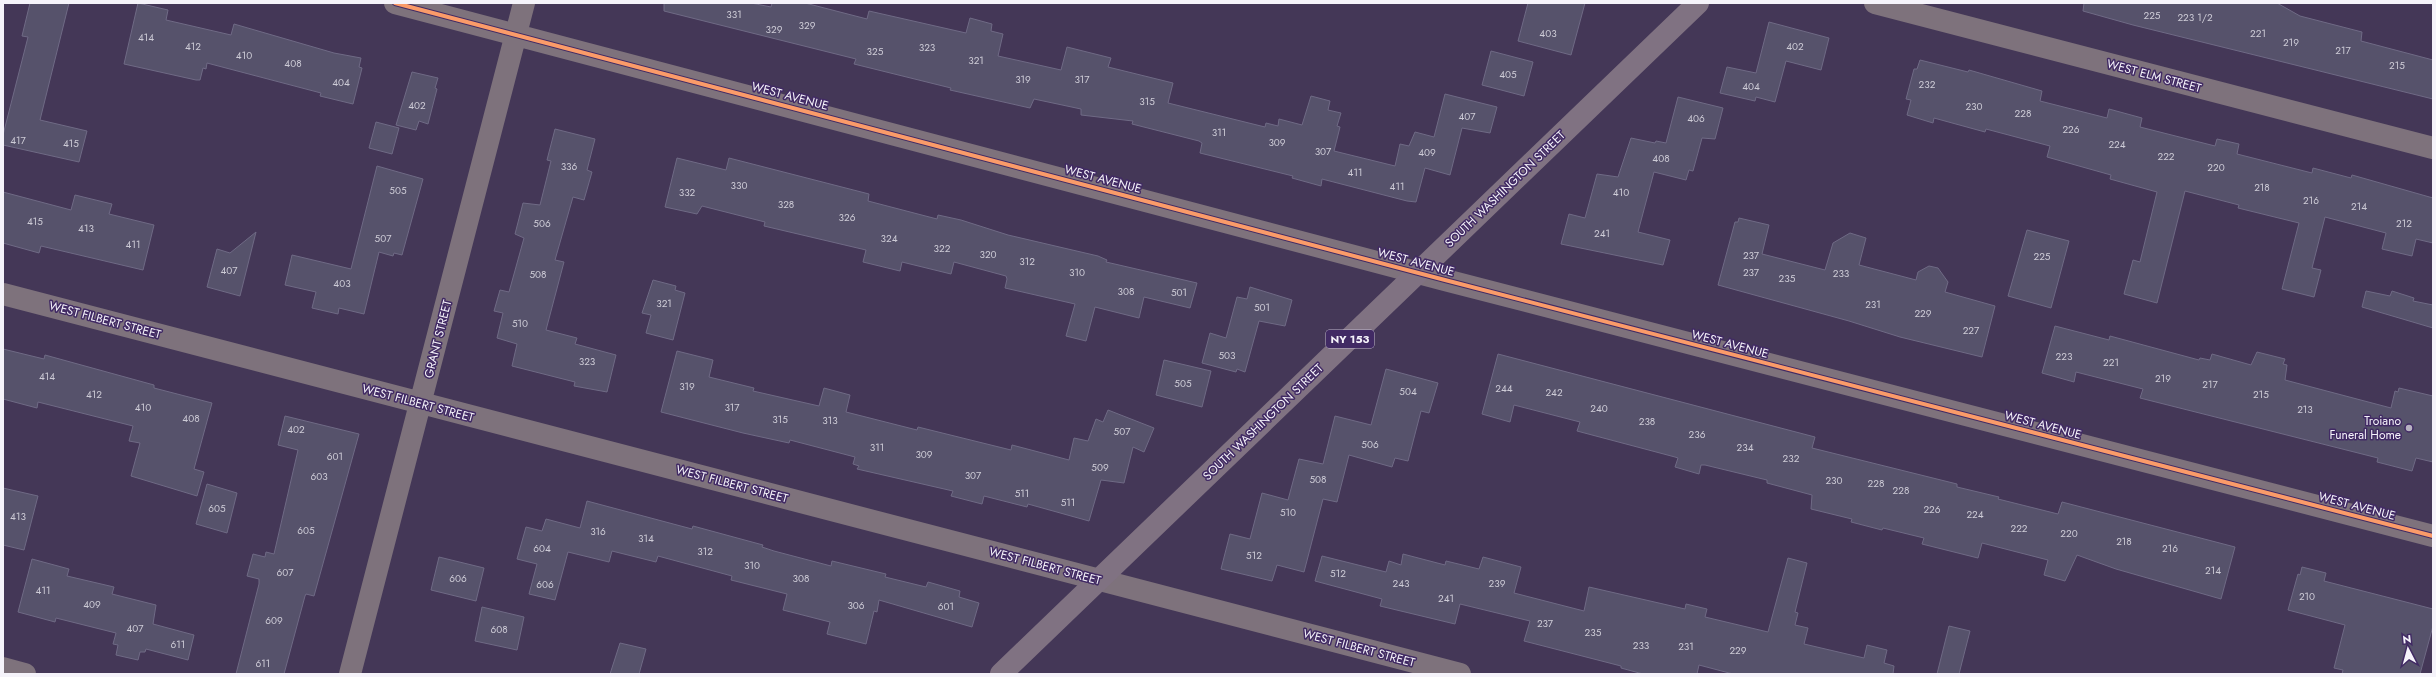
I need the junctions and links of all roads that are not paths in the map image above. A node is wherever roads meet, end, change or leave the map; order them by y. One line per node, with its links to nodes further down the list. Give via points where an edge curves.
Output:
1 (395, 3): 5 (street, WEST AVENUE)
2 (524, 3): 5 (street, GRANT STREET)
3 (1698, 3): 7 (main road, SOUTH WASHINGTON STREET / NY 153)
4 (1875, 3): 6 (street, WEST ELM STREET)
5 (516, 34): 7 (street, WEST AVENUE); 9 (street, GRANT STREET)
6 (2433, 148)
7 (1418, 273): 10 (street, WEST AVENUE); 11 (main road, SOUTH WASHINGTON STREET / NY 153)
8 (3, 294): 9 (street, WEST FILBERT STREET)
9 (421, 404): 11 (street, WEST FILBERT STREET); 14 (street, GRANT STREET)
10 (2433, 536)
11 (1099, 580): 15 (main road, SOUTH WASHINGTON STREET / NY 153); 16 (street, WEST FILBERT STREET)
12 (3, 668): 13 (street)
13 (25, 674)
14 (350, 674)
15 (1001, 674)
16 (1460, 674)

